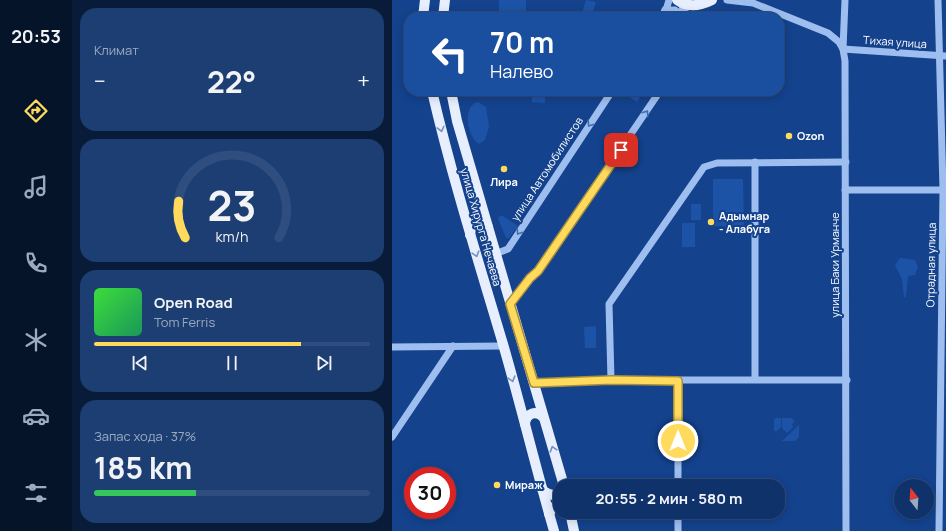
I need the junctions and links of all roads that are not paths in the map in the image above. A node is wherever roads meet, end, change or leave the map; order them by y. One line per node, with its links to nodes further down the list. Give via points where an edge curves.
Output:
1 (425, 0): 12 (main road)
2 (445, 0): 13 (main road)
3 (669, 0): 11 (street)
4 (677, 0): 10 (main road)
5 (712, 0): 10 (main road)
6 (727, 0): 9 (street)
7 (845, 0): 18 (street, улица Баки Урманче)
8 (938, 0): 19 (street, Отрадная улица)
9 (752, 1): 16 (street)
10 (699, 5): 15 (street, via 684,8)
11 (665, 10): 14 (street, via 672,9)
12 (424, 12)
13 (444, 12)
14 (675, 12)
15 (682, 12)
16 (778, 12)
17 (784, 14): 18 (street, via 828,33)
18 (843, 49): 19 (street, Тихая улица); 25 (street, улица Баки Урманче)
19 (942, 56): 27 (street, Отрадная улица)
20 (434, 96): 29 (main road, улица Хирурга Нечаева, one-way to 29, via 440,128)
21 (452, 96): 28 (main road, улица Хирурга Нечаева)
22 (609, 96): 30 (street, улица Автомобилистов, one-way to 30, via 508,249)
23 (657, 96): 31 (street, one-way to 23, via 538,271)
24 (755, 162): 25 (street); 35 (street); 36 (street, via 717,162 704,167 609,304)
25 (846, 162): 26 (street, улица Баки Урманче)
26 (846, 190): 27 (street); 37 (street, улица Баки Урманче)
27 (945, 190): 55 (street, Отрадная улица)
28 (488, 227): 29 (main road, via 476,222 471,227); 30 (main road, улица Хирурга Нечаева)
29 (470, 235): 33 (main road, улица Хирурга Нечаева, one-way to 33)
30 (495, 254): 31 (main road, улица Хирурга Нечаева)
31 (510, 304): 39 (main road, улица Хирурга Нечаева)
32 (453, 346): 33 (street); 34 (street); 42 (street)
33 (503, 346): 41 (main road, улица Хирурга Нечаева, one-way to 41)
34 (392, 347)
35 (755, 379): 37 (street); 38 (street)
36 (611, 380): 38 (street); 39 (street)
37 (846, 380): 54 (street, улица Баки Урманче)
38 (678, 381): 44 (street)
39 (534, 383): 40 (main road, улица Хирурга Нечаева)
40 (543, 417): 41 (main road, via 532,413); 43 (main road, улица Хирурга Нечаева, one-way to 40)
41 (525, 424): 45 (main road, улица Хирурга Нечаева)
42 (392, 437)
43 (560, 479)
44 (678, 479)
45 (542, 489): 46 (main road); 48 (main road, улица Хирурга Нечаева)
46 (553, 495)
47 (553, 508): 48 (main road)
48 (549, 514): 51 (main road, улица Хирурга Нечаева)
49 (571, 519): 52 (main road)
50 (678, 519): 53 (street)
51 (554, 531)
52 (574, 531)
53 (678, 531)
54 (846, 531)
55 (939, 531)

